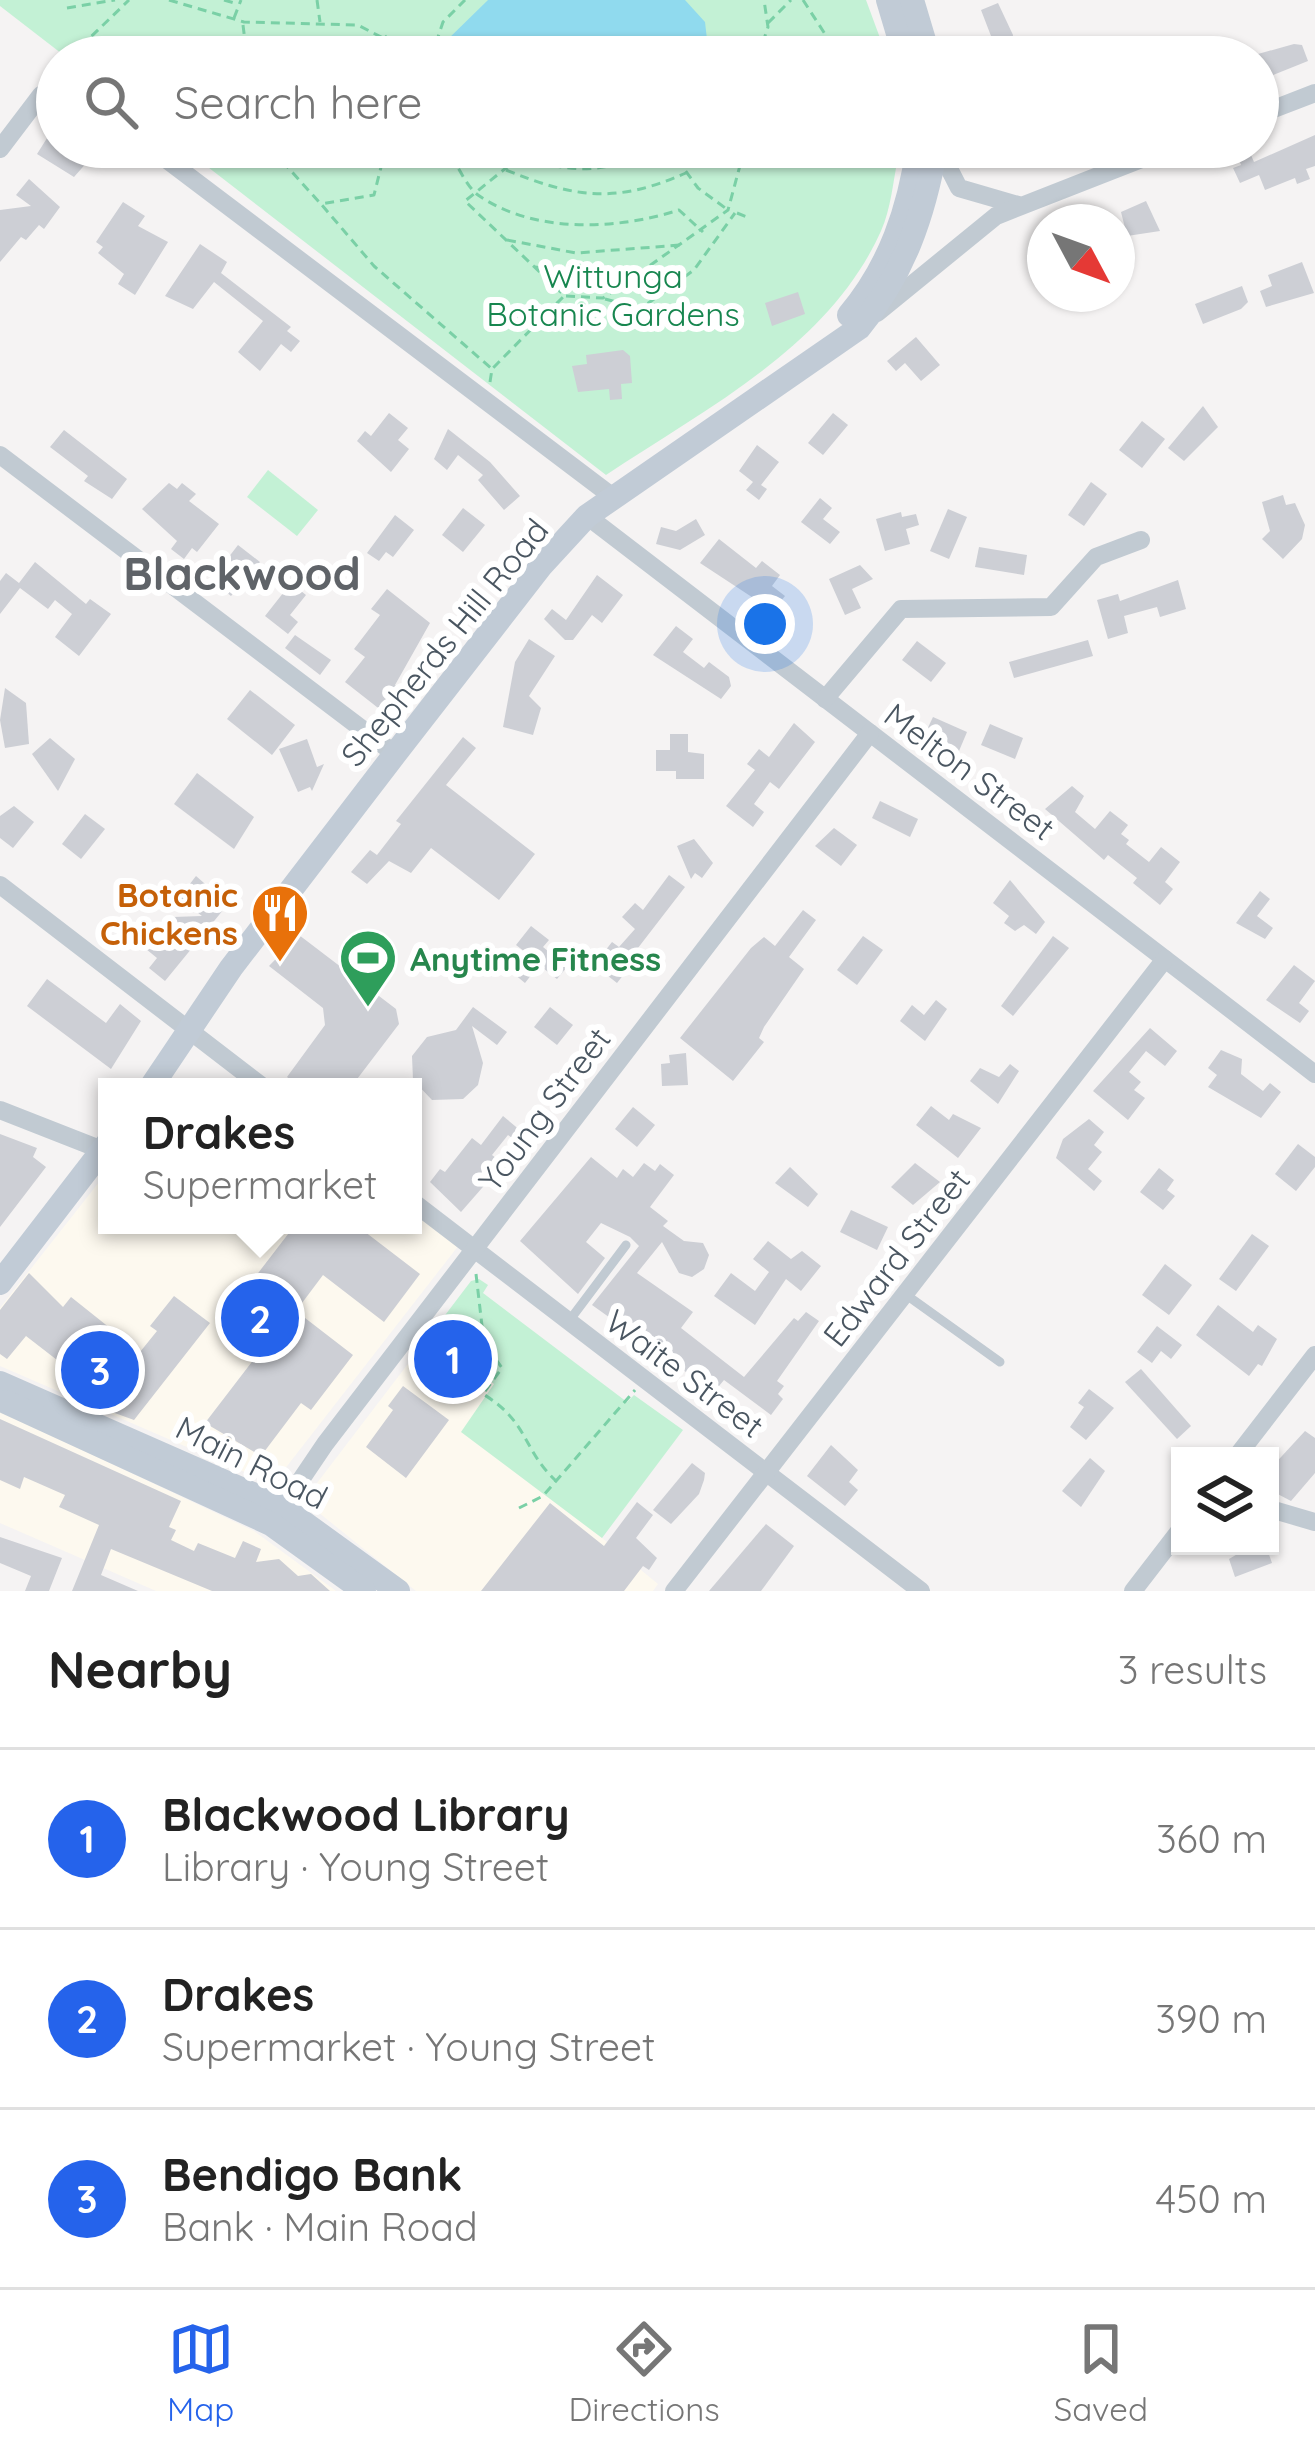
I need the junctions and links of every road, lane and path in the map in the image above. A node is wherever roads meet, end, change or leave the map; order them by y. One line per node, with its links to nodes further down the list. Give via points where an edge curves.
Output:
1 (115, 0): 13 (path)
2 (129, 0): 18 (path)
3 (169, 0): 14 (path)
4 (224, 0): 12 (path)
5 (317, 0): 16 (path)
6 (465, 0): 21 (path)
7 (764, 0): 17 (path)
8 (791, 0): 17 (path)
9 (803, 0): 23 (path)
10 (889, 0): 24 (main road)
11 (912, 0): 25 (main road)
12 (240, 2): 14 (path)
13 (67, 8)
14 (234, 20): 15 (path)
15 (244, 22): 16 (path); 19 (path)
16 (320, 23): 20 (path)
17 (768, 23): 22 (path)
18 (94, 36)
19 (245, 36)
20 (387, 36)
21 (438, 36)
22 (764, 36)
23 (826, 36)
24 (899, 36)
25 (923, 36)
26 (1315, 93): 27 (street)
27 (1279, 107)
28 (36, 109): 29 (street)
29 (0, 149)
30 (178, 168): 60 (street)
31 (289, 168): 45 (path)
32 (381, 168): 45 (path, via 374,195)
33 (459, 168): 44 (path)
34 (568, 168): 35 (path)
35 (605, 168)
36 (683, 168): 43 (path)
37 (739, 168): 47 (path)
38 (914, 168): 58 (main road, Shepherds Hill Road, via 883,268)
39 (933, 168): 57 (main road, Shepherds Hill Road, via 924,213 882,302)
40 (948, 168): 46 (street, via 959,188)
41 (1116, 168): 46 (street)
42 (505, 169): 43 (path, via 563,194 608,196); 44 (path)
43 (686, 173): 47 (path)
44 (475, 193): 50 (path, via 551,223 641,222 679,210); 51 (path, via 464,201)
45 (321, 203): 59 (path, via 374,266)
46 (1018, 205): 57 (street)
47 (728, 210): 48 (path); 50 (path)
48 (735, 213): 49 (path); 56 (path, via 694,270 647,304)
49 (749, 218)
50 (703, 232): 52 (path)
51 (505, 240): 52 (path, via 576,253); 53 (path)
52 (682, 245): 54 (path)
53 (533, 267): 54 (path); 55 (path)
54 (631, 279): 56 (path)
55 (565, 296): 56 (path); 59 (path)
56 (603, 298)
57 (859, 328): 58 (main road, Shepherds Hill Road)
58 (814, 360): 62 (main road, Shepherds Hill Road)
59 (492, 369): 60 (path)
60 (479, 396): 62 (street)
61 (0, 454): 67 (street)
62 (613, 497): 63 (main road, Shepherds Hill Road)
63 (587, 516): 65 (street, Melton Street); 67 (main road, Shepherds Hill Road)
64 (1142, 540): 65 (street, via 1096,557 1051,607 901,610)
65 (825, 698): 66 (street, Melton Street)
66 (870, 733): 69 (street, Melton Street); 81 (street, Young Street)
67 (394, 754): 70 (main road, Shepherds Hill Road)
68 (0, 885): 70 (street)
69 (1165, 959): 71 (street, Melton Street); 84 (street, Edward Street)
70 (188, 1030): 72 (main road, Shepherds Hill Road); 73 (main road, Shepherds Hill Road); 74 (street)
71 (1315, 1074)
72 (141, 1078)
73 (157, 1078)
74 (251, 1078)
75 (0, 1110): 76 (street)
76 (98, 1146)
77 (98, 1147): 82 (main road)
78 (98, 1147): 83 (main road)
79 (422, 1209): 81 (street, Waite Street)
80 (626, 1245): 85 (lane)
81 (480, 1254): 85 (street, Waite Street); 93 (path, via 482,1334 502,1368 483,1394 512,1413); 96 (street, Young Street)
82 (0, 1257)
83 (0, 1283)
84 (905, 1294): 87 (lane); 92 (street, Edward Street)
85 (569, 1321): 88 (street, Waite Street)
86 (1315, 1355): 91 (street)
87 (1000, 1362)
88 (644, 1379): 92 (street, Waite Street); 93 (path)
89 (0, 1383): 96 (main road, Main Road)
90 (0, 1400): 96 (main road, Main Road)
91 (1244, 1447)
92 (766, 1473): 101 (street, Edward Street); 102 (street, Waite Street)
93 (556, 1481): 94 (path)
94 (519, 1508)
95 (1279, 1512): 97 (street)
96 (277, 1516): 99 (main road, Main Road); 100 (main road, Main Road)
97 (1315, 1522)
98 (1171, 1542): 103 (street)
99 (364, 1591)
100 (398, 1591)
101 (674, 1591)
102 (921, 1591)
103 (1133, 1591)

